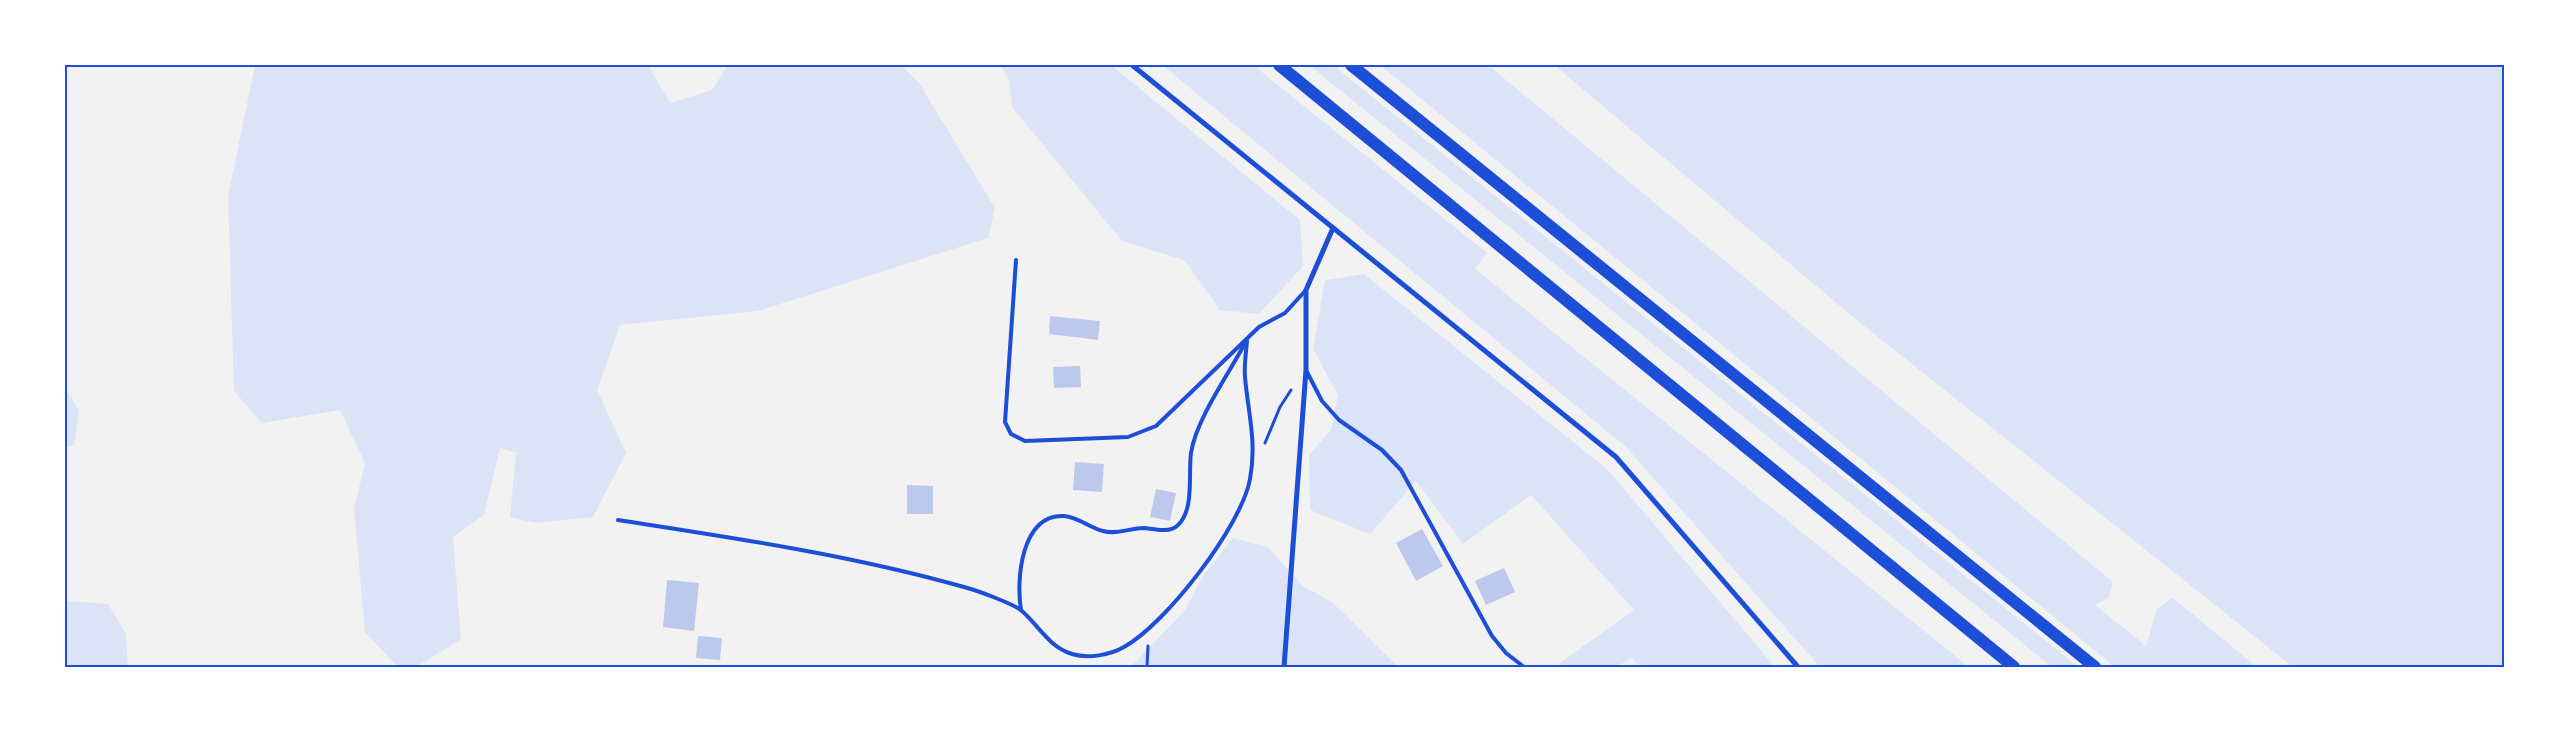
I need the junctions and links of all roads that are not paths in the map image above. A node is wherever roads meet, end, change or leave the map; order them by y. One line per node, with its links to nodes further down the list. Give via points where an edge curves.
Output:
1 (1132, 65): 4 (street)
2 (1279, 65): 14 (main road)
3 (1351, 65): 15 (main road)
4 (1333, 228): 6 (street); 13 (street, via 1616,457)
5 (1016, 260): 7 (lane, via 1005,422 1011,434 1025,441 1128,437 1156,426)
6 (1306, 290): 7 (lane, via 1286,313 1259,327); 8 (street)
7 (1246, 341): 10 (lane, via 1199,427 1191,454 1192,484 1184,517 1177,527 1103,532 1064,516 1047,519 1034,530 1027,542 1018,592); 10 (lane, via 1245,375 1254,430 1251,478 1243,506 1223,540 1188,585 1147,630 1123,648 1096,656 1072,654 1045,638)
8 (1306, 370): 11 (street); 12 (lane, via 1322,401 1339,420 1382,450 1401,470 1492,636)
9 (618, 520): 10 (lane, via 793,548 966,587)
10 (1021, 610)
11 (1284, 667)
12 (1524, 667)
13 (1798, 667)
14 (2014, 667)
15 (2095, 667)

